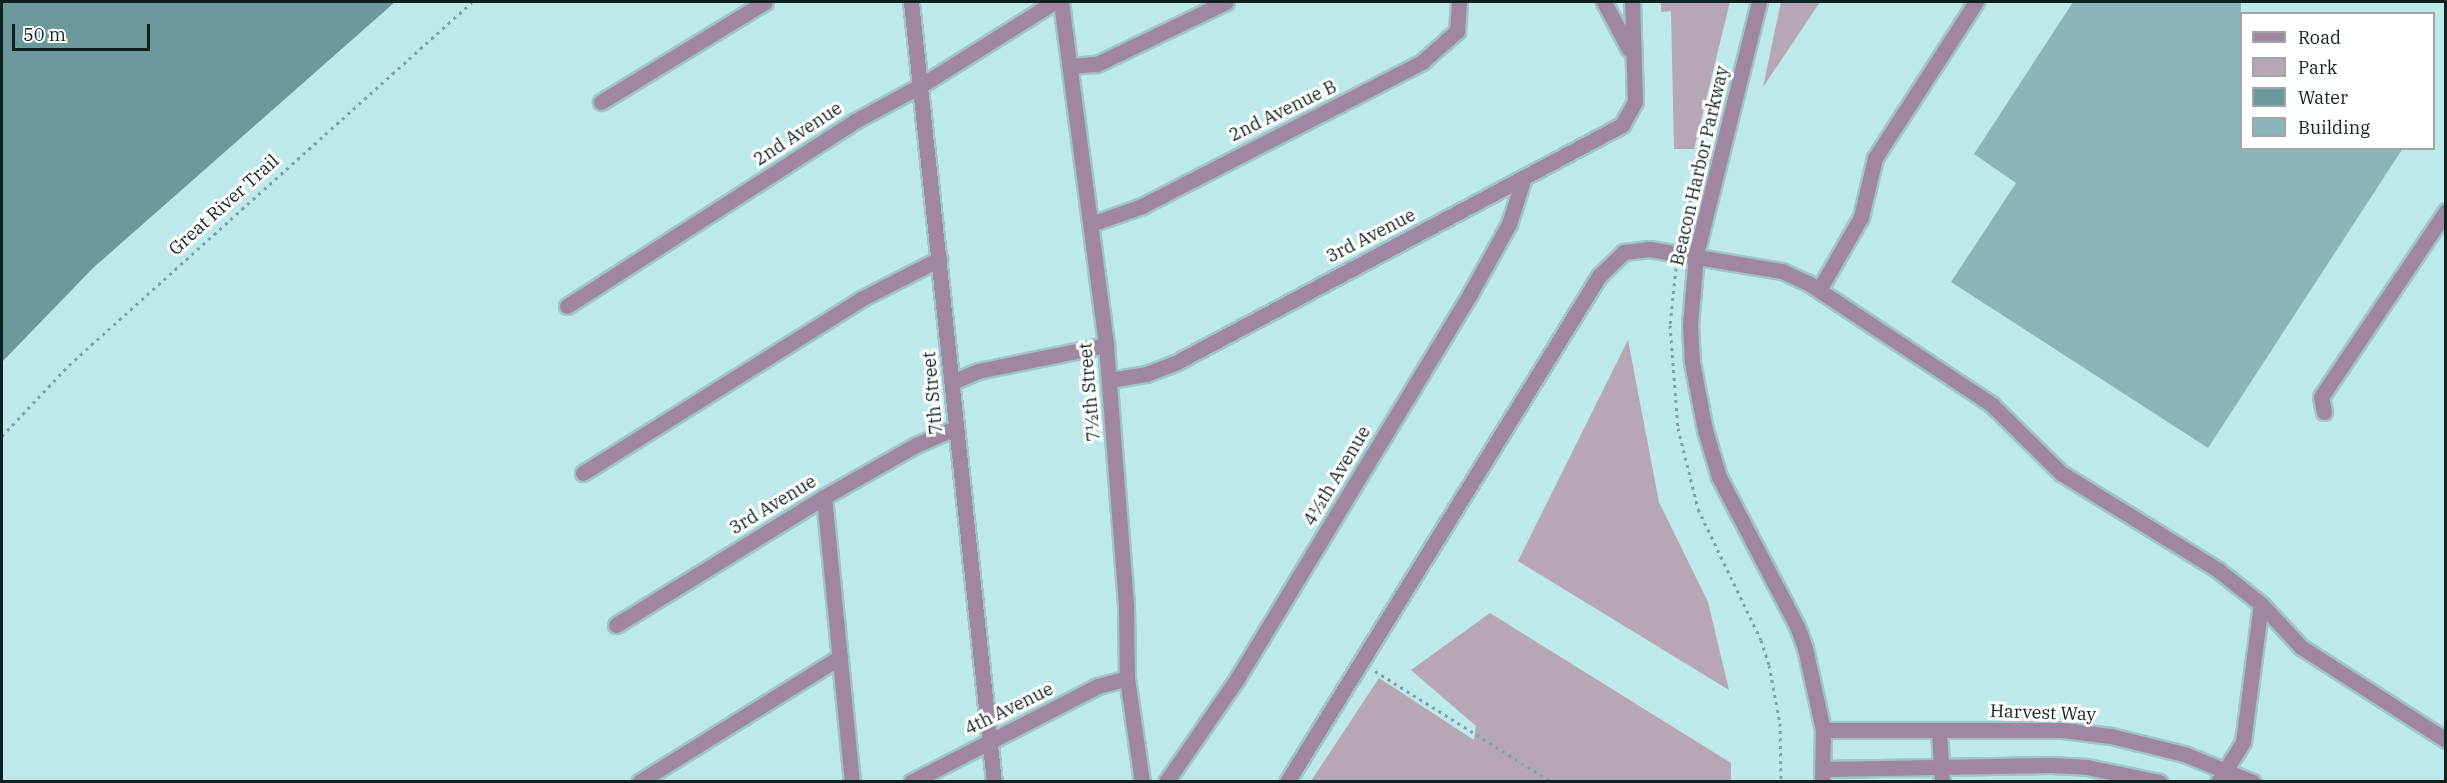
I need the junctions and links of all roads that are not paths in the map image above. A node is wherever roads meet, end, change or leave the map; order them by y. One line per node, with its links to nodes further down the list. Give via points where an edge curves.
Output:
1 (765, 2): 14 (street)
2 (911, 2): 13 (street, 7th Street)
3 (1054, 2): 13 (street, 2nd Avenue)
4 (1061, 2): 12 (street, 7½th Street)
5 (1226, 2): 12 (street, via 1097,64)
6 (1459, 2): 17 (street, 2nd Avenue B, via 1457,31 1422,62 1142,206)
7 (1604, 2): 11 (street)
8 (1632, 2): 11 (street)
9 (1759, 2): 18 (street, Beacon Harbor Parkway)
10 (1976, 2): 20 (street, via 1875,158 1861,217)
11 (1633, 57): 15 (street, 3rd Avenue, via 1635,102 1622,124)
12 (1072, 66): 17 (street, 7½th Street)
13 (920, 86): 19 (street, 7th Street); 21 (street, 2nd Avenue, via 855,121)
14 (601, 102)
15 (1523, 180): 23 (street, 3rd Avenue, via 1177,362 1146,374); 45 (street, 4½th Avenue, via 1509,224 1470,294 1237,679)
16 (2445, 212): 25 (street, via 2321,397)
17 (1091, 224): 22 (street, 7½th Street)
18 (1696, 255): 20 (street, via 1782,271); 33 (street, Beacon Harbor Parkway, via 1690,325 1705,430 1733,508 1797,626); 46 (street, via 1634,250 1616,258 1599,276)
19 (939, 260): 24 (street, 7th Street); 27 (street, via 861,299)
20 (1819, 290): 29 (street, via 1992,405 2061,473 2218,570)
21 (567, 306)
22 (1106, 345): 23 (street, 7½th Street); 24 (street, via 978,371)
23 (1109, 380): 32 (street, 7½th Street, via 1126,605)
24 (952, 382): 26 (street, 7th Street)
25 (2324, 412)
26 (955, 429): 28 (street, 3rd Avenue, via 916,445); 36 (street, 7th Street)
27 (584, 473)
28 (824, 497): 30 (street, 3rd Avenue); 31 (street)
29 (2261, 604): 35 (street, via 2301,647); 39 (street, via 2244,742)
30 (616, 625)
31 (840, 657): 40 (street); 41 (street)
32 (1126, 678): 36 (street, 4th Avenue, via 1098,686); 44 (street, 7½th Street)
33 (1823, 730): 34 (street, Harvest Way); 38 (street, Beacon Harbor Parkway)
34 (1939, 730): 37 (street); 39 (street, Harvest Way, via 2063,730 2111,735 2152,744)
35 (2445, 740)
36 (989, 741): 42 (street, 4th Avenue); 43 (street, 7th Street)
37 (1941, 765): 38 (street); 47 (street); 48 (street, via 2087,767)
38 (1823, 775)
39 (2222, 776): 49 (street, Harvest Way)
40 (639, 782)
41 (852, 782)
42 (911, 782)
43 (993, 782)
44 (1142, 782)
45 (1166, 782)
46 (1287, 782)
47 (1942, 782)
48 (2159, 782)
49 (2253, 782)

